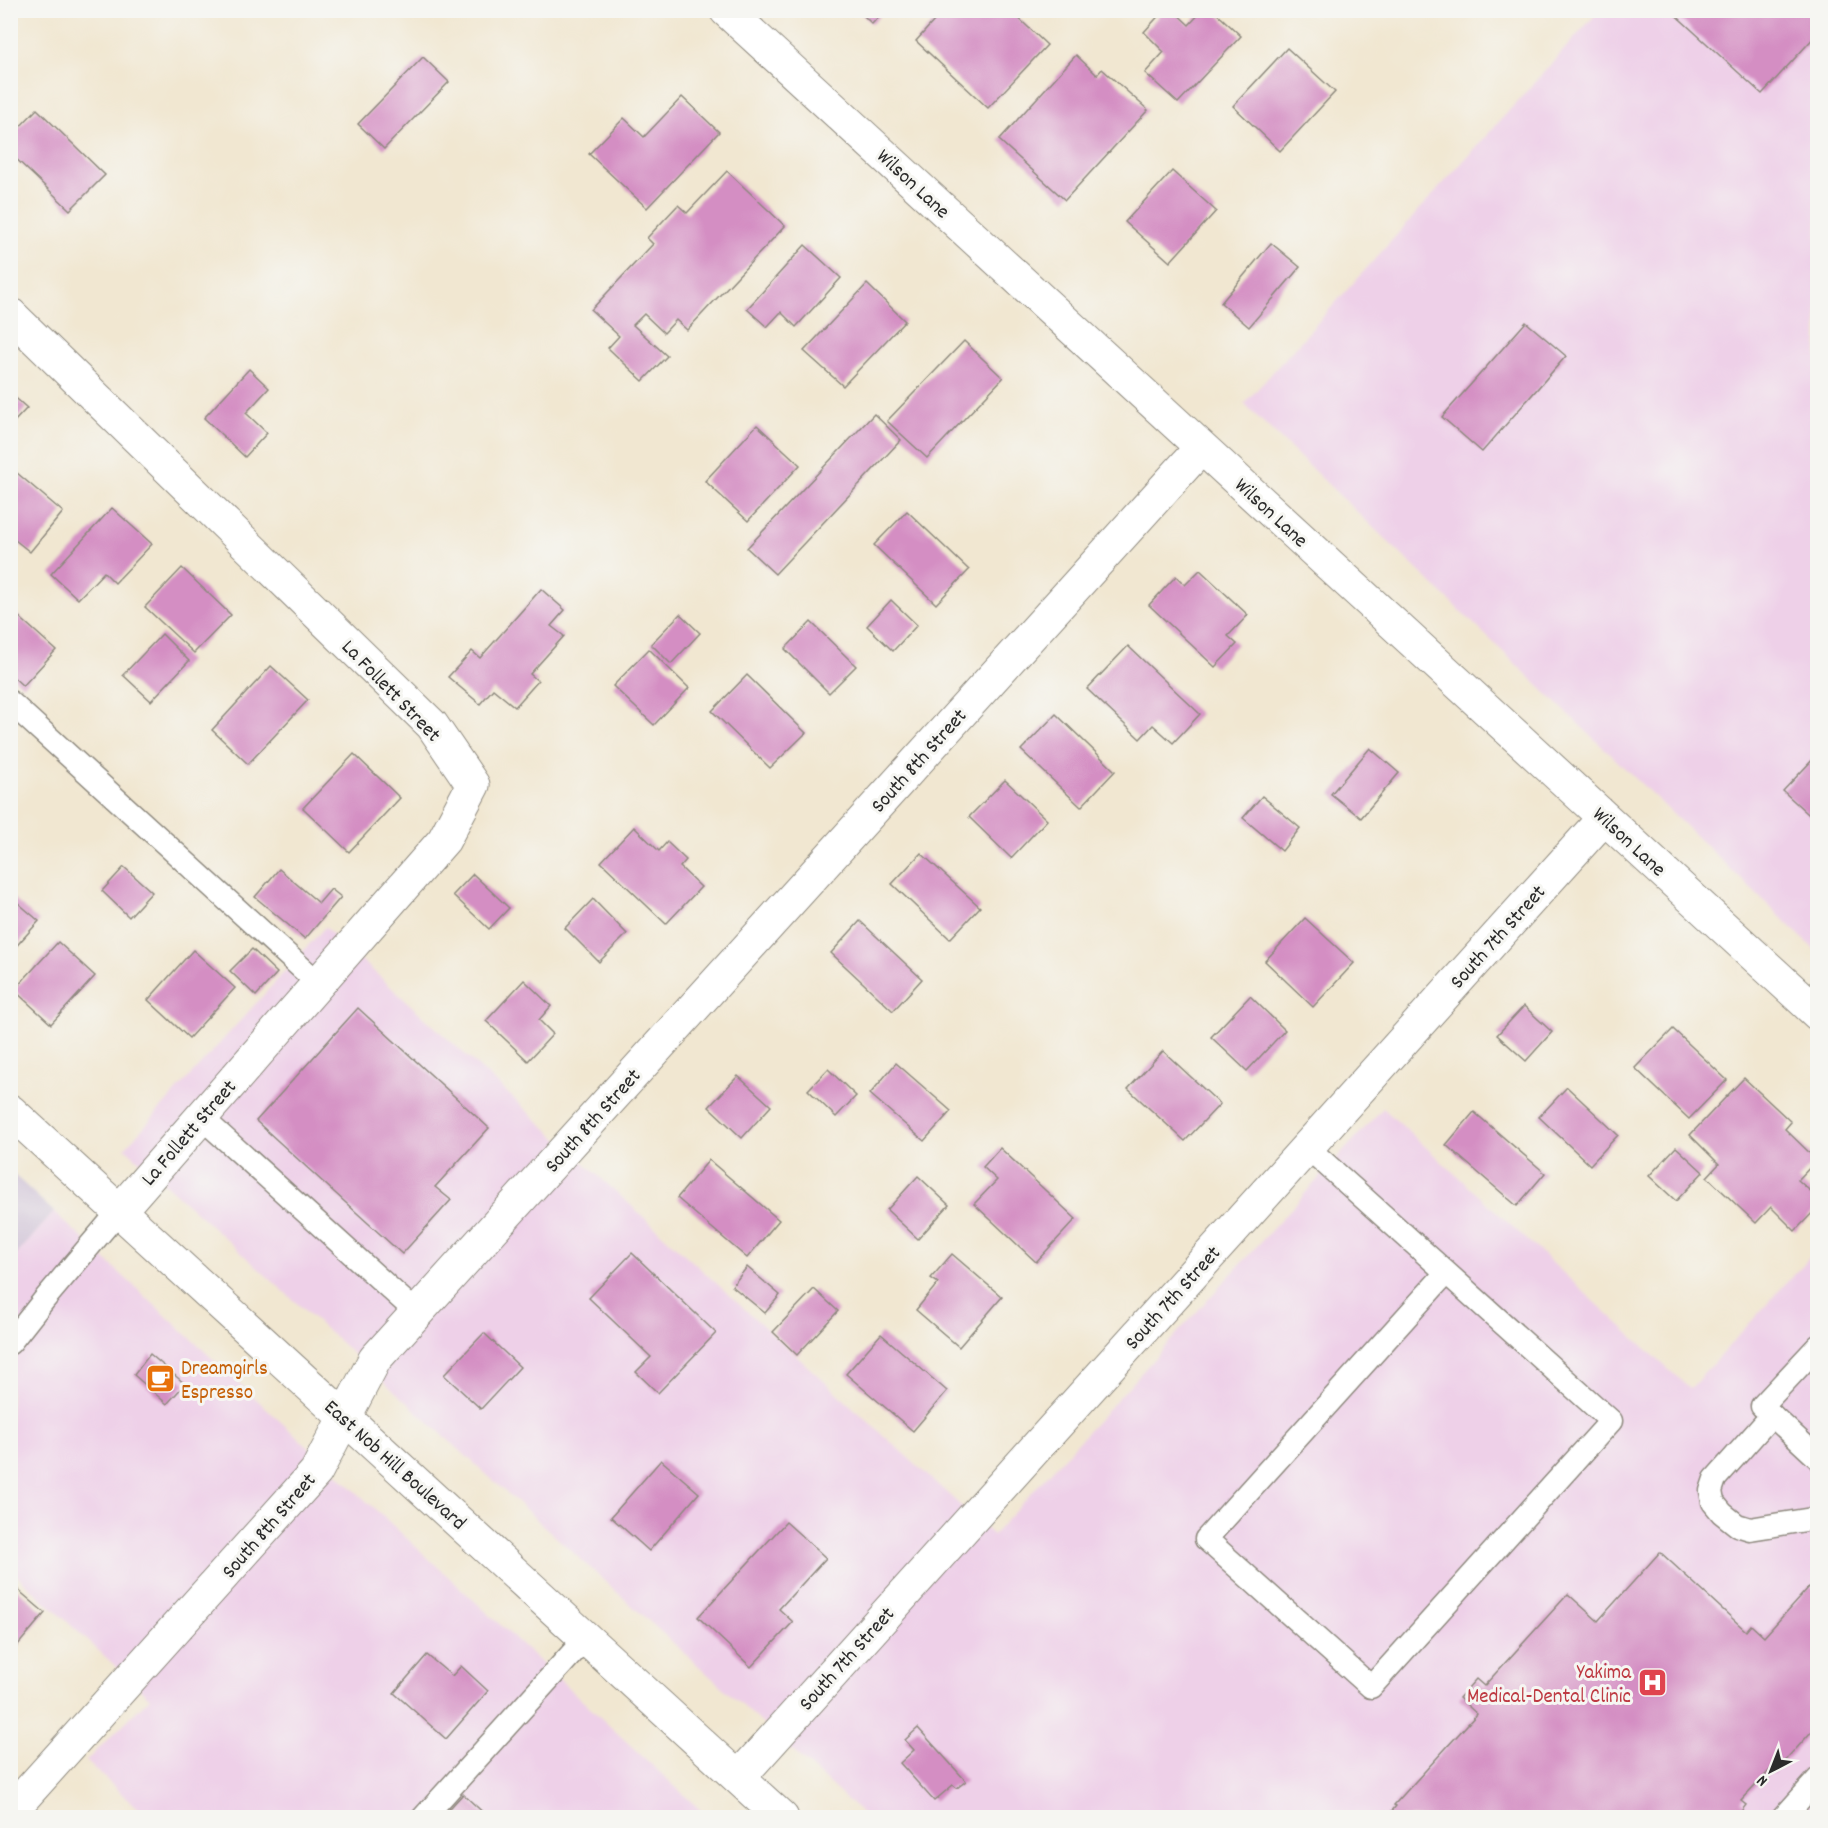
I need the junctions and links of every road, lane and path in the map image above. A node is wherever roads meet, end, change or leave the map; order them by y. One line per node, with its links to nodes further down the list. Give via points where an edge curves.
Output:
1 (726, 10): 3 (street, Wilson Lane)
2 (10, 314): 6 (street, La Follett Street, via 432,725 473,785 444,840)
3 (1202, 448): 5 (street, Wilson Lane); 13 (street, South 8th Street)
4 (10, 702): 6 (lane)
5 (1604, 818): 7 (street, Wilson Lane); 10 (street, South 7th Street)
6 (318, 983): 9 (street, La Follett Street)
7 (1818, 1014)
8 (10, 1111): 11 (street, East Nob Hill Boulevard)
9 (201, 1117): 11 (street, La Follett Street); 13 (lane)
10 (1307, 1147): 12 (lane); 21 (street, South 7th Street)
11 (120, 1210): 14 (lane); 17 (street, East Nob Hill Boulevard)
12 (1446, 1272): 12 (lane, via 1611,1420 1371,1687 1206,1539)
13 (417, 1313): 17 (street, South 8th Street, via 375,1359)
14 (10, 1342)
15 (1818, 1346): 16 (lane, via 1762,1406)
16 (1772, 1415): 18 (lane); 19 (lane, via 1715,1479 1713,1502 1737,1525 1750,1529)
17 (345, 1417): 20 (street, East Nob Hill Boulevard); 23 (street, South 8th Street, via 316,1472)
18 (1818, 1458)
19 (1818, 1518)
20 (586, 1638): 21 (street, East Nob Hill Boulevard); 24 (lane)
21 (739, 1777): 25 (street, East Nob Hill Boulevard)
22 (1818, 1779): 26 (lane)
23 (10, 1812)
24 (423, 1818)
25 (782, 1818)
26 (1783, 1818)

